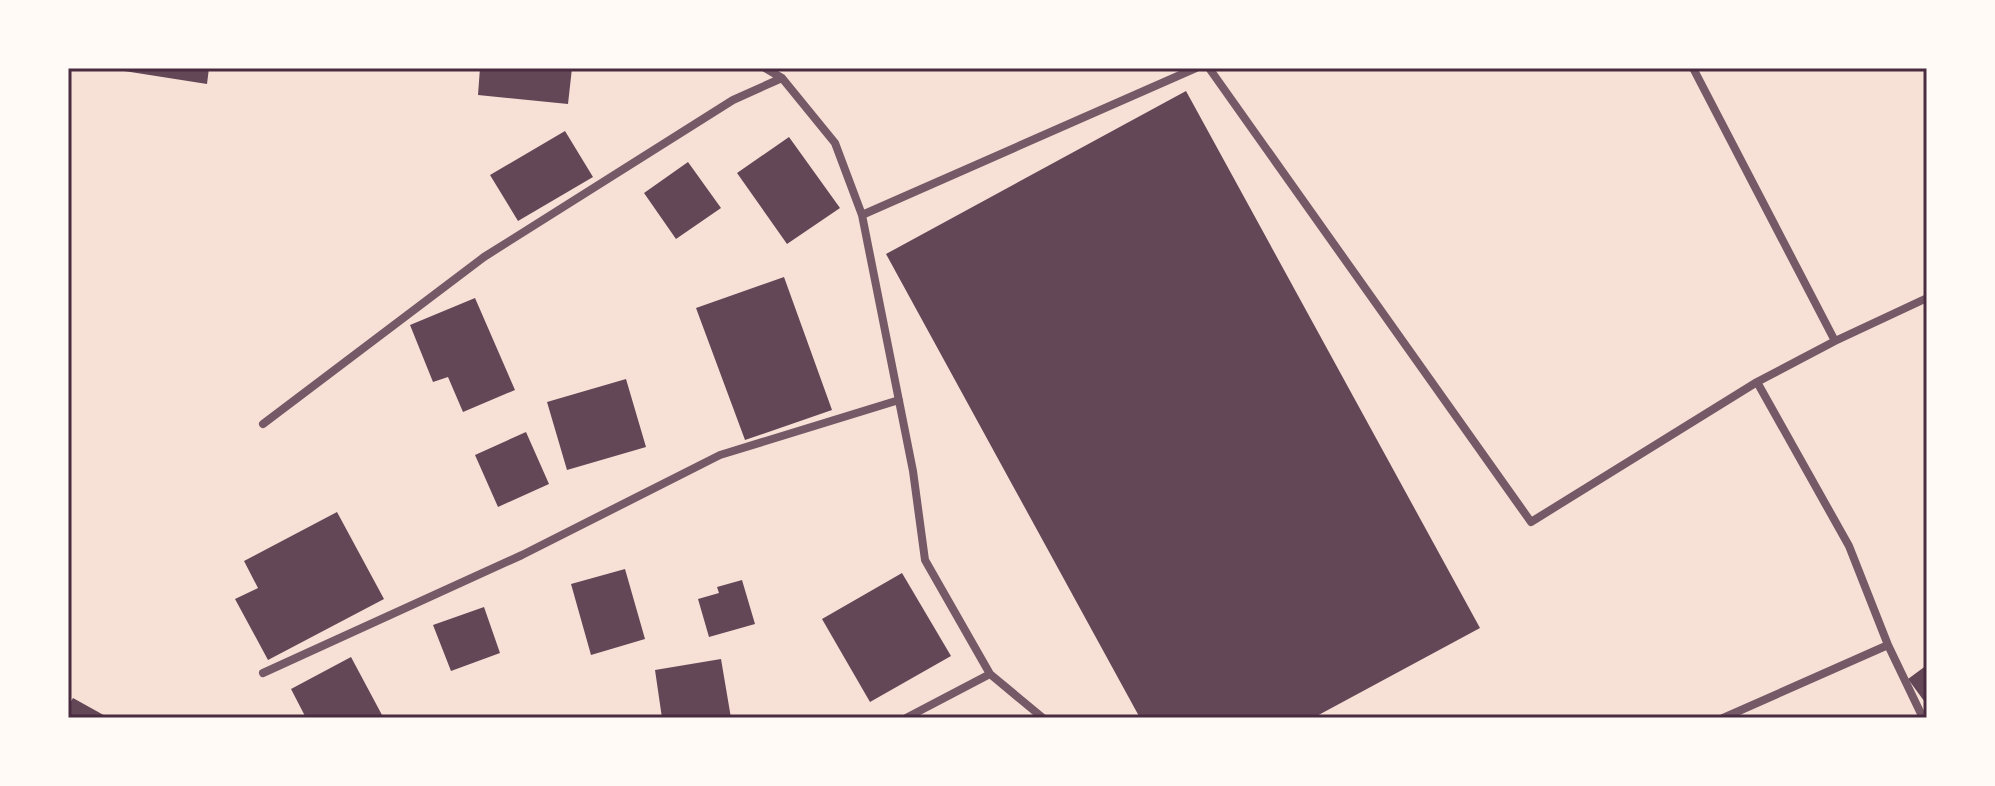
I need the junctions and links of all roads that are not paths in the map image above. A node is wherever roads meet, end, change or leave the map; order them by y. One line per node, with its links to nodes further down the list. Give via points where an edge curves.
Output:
1 (765, 68): 5 (street)
2 (1196, 68): 6 (street)
3 (1209, 68): 9 (street, via 1531,522)
4 (1693, 68): 8 (street)
5 (782, 78): 6 (street, via 835,143); 11 (street, via 733,100 484,257)
6 (862, 215): 10 (street)
7 (1927, 298): 8 (street)
8 (1835, 341): 9 (street)
9 (1757, 382): 12 (street, via 1849,546)
10 (899, 400): 13 (street, via 720,455 522,555); 14 (street, via 925,560)
11 (263, 424)
12 (1888, 645): 17 (street); 18 (street)
13 (263, 673)
14 (990, 674): 15 (street); 16 (street)
15 (906, 718)
16 (1043, 718)
17 (1723, 718)
18 (1923, 718)

